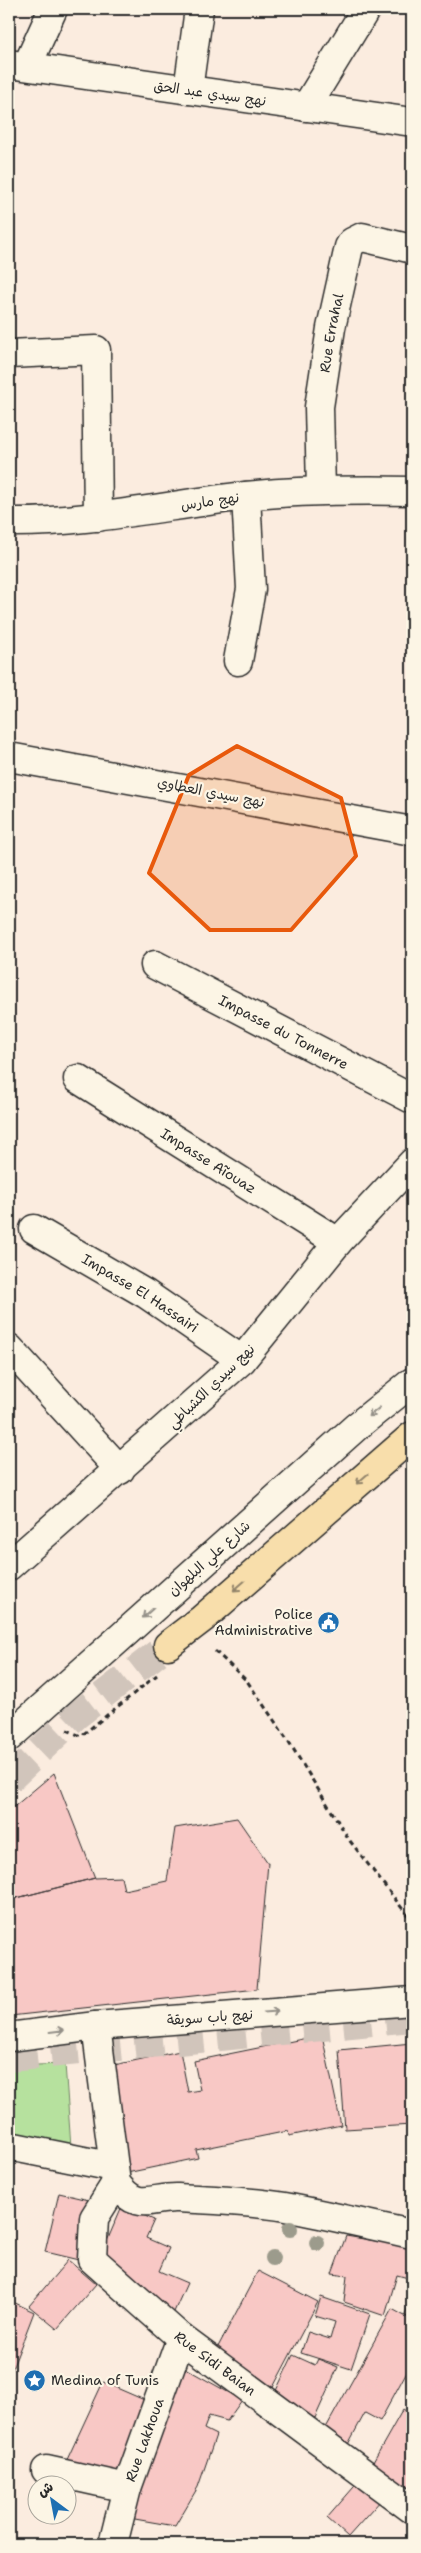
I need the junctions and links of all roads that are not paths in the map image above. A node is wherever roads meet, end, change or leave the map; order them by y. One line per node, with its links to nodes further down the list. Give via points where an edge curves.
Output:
1 (53, 9): 4 (street)
2 (199, 9): 5 (street)
3 (366, 9): 6 (street)
4 (18, 65): 5 (street, نهج سيدي عبد الحق)
5 (188, 90): 6 (street, نهج سيدي عبد الحق)
6 (306, 107): 7 (street, نهج سيدي عبد الحق)
7 (412, 122)
8 (412, 249): 10 (street, Rue Errahal, via 362,237 349,247 331,328 319,407)
9 (9, 354): 13 (street, via 96,350)
10 (321, 490): 11 (street, نهج مارس); 12 (street, نهج مارس)
11 (412, 490)
12 (246, 496): 13 (street, نهج مارس); 15 (street, via 251,589)
13 (98, 516): 14 (street, نهج مارس)
14 (9, 522)
15 (238, 661)
16 (9, 756): 17 (street, نهج سيدي العطاوي)
17 (412, 831)
18 (155, 965): 20 (street, Impasse du Tonnerre)
19 (78, 1079): 23 (street, Impasse Aĩouaz)
20 (412, 1100)
21 (412, 1163): 23 (street, نهج سيدي الكشباطي)
22 (34, 1229): 25 (street, Impasse El Hassairi, via 146,1294)
23 (338, 1242): 25 (street, نهج سيدي الكشباطي)
24 (9, 1348): 28 (street)
25 (242, 1360): 28 (street, نهج سيدي الكشباطي)
26 (412, 1382): 31 (street, شارع علي البلهوان, one-way to 31, via 356,1426)
27 (412, 1436): 30 (main road, one-way to 30, via 202,1619)
28 (120, 1470): 29 (street, نهج سيدي الكشباطي)
29 (9, 1566)
30 (166, 1657)
31 (9, 1737)
32 (412, 2001): 33 (street, نهج باب سويقة, one-way to 32)
33 (96, 2026): 34 (street, نهج باب سويقة, one-way to 33); 36 (street)
34 (9, 2036)
35 (9, 2146): 36 (street)
36 (115, 2175): 37 (street, via 124,2194 151,2202 170,2198 283,2207); 38 (street, Rue Sidi Baian, via 94,2218 92,2258)
37 (412, 2234)
38 (181, 2338): 40 (street, Rue Lakhoua); 41 (street, Rue Sidi Baian)
39 (46, 2470): 40 (street)
40 (127, 2488): 42 (street, Rue Lakhoua)
41 (412, 2509)
42 (113, 2544)

